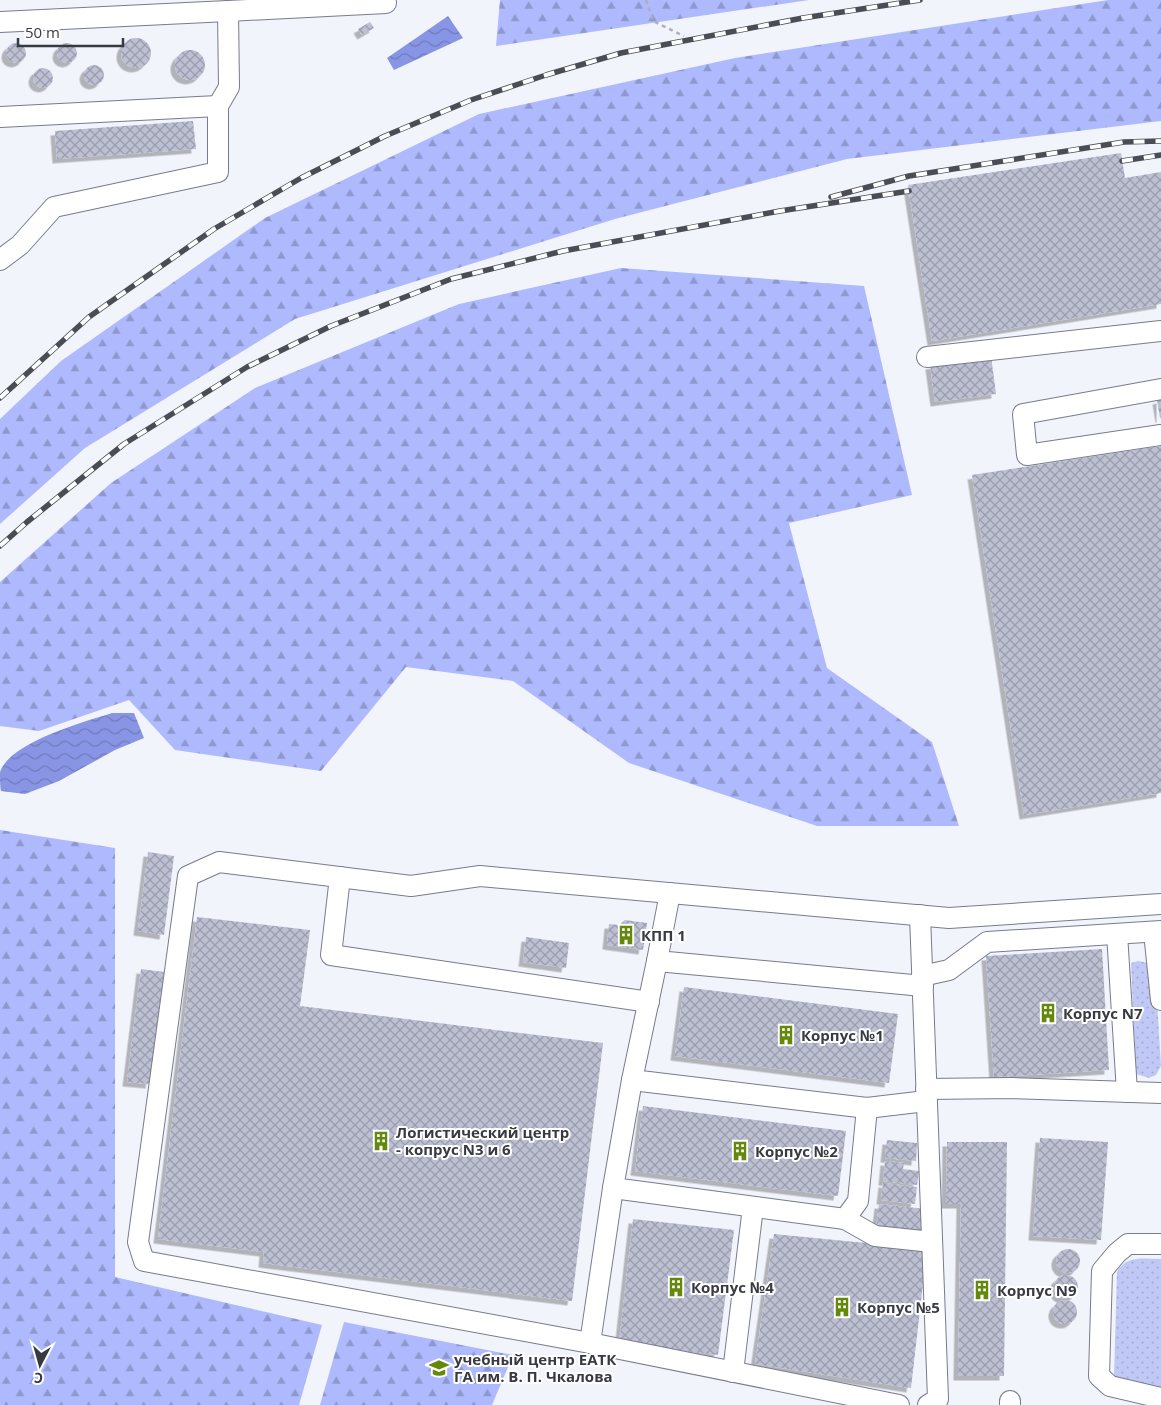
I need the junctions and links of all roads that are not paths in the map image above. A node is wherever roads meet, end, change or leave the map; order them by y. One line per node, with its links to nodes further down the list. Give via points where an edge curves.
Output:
1 (386, 3): 2 (lane)
2 (228, 11): 3 (lane); 4 (lane, via 229,87)
3 (0, 22)
4 (218, 106): 5 (lane); 6 (lane, via 218,172 54,207 20,245)
5 (0, 117)
6 (0, 260)
7 (1161, 330): 8 (lane)
8 (926, 357)
9 (1161, 389): 10 (lane, via 1022,414 1027,455)
10 (1161, 435)
11 (340, 877): 12 (lane, via 410,886 480,876); 20 (lane, via 332,955); 31 (lane, via 219,862 188,876 138,1242 144,1261)
12 (670, 893): 14 (lane); 17 (lane)
13 (1161, 904): 14 (lane, via 949,918)
14 (920, 915): 18 (lane)
15 (1158, 931): 16 (lane); 19 (lane)
16 (1117, 934): 18 (lane, via 987,942 949,970); 22 (lane)
17 (657, 961): 18 (lane); 20 (lane)
18 (922, 981): 24 (lane)
19 (1161, 1000)
20 (648, 1002): 21 (lane)
21 (632, 1080): 25 (lane); 26 (lane)
22 (1127, 1092): 23 (lane); 24 (lane, via 1012,1088)
23 (1161, 1093)
24 (926, 1095): 25 (lane); 29 (lane)
25 (867, 1108): 28 (lane, via 858,1201)
26 (613, 1188): 27 (lane); 31 (lane)
27 (753, 1207): 28 (lane); 32 (lane)
28 (845, 1219): 29 (lane, via 875,1236)
29 (932, 1242): 35 (lane, via 938,1399)
30 (1161, 1244): 33 (lane, via 1128,1244 1116,1253 1102,1272 1099,1376 1110,1386)
31 (590, 1344): 32 (lane)
32 (733, 1372): 34 (lane)
33 (1161, 1398)
34 (899, 1405)
35 (928, 1405)

